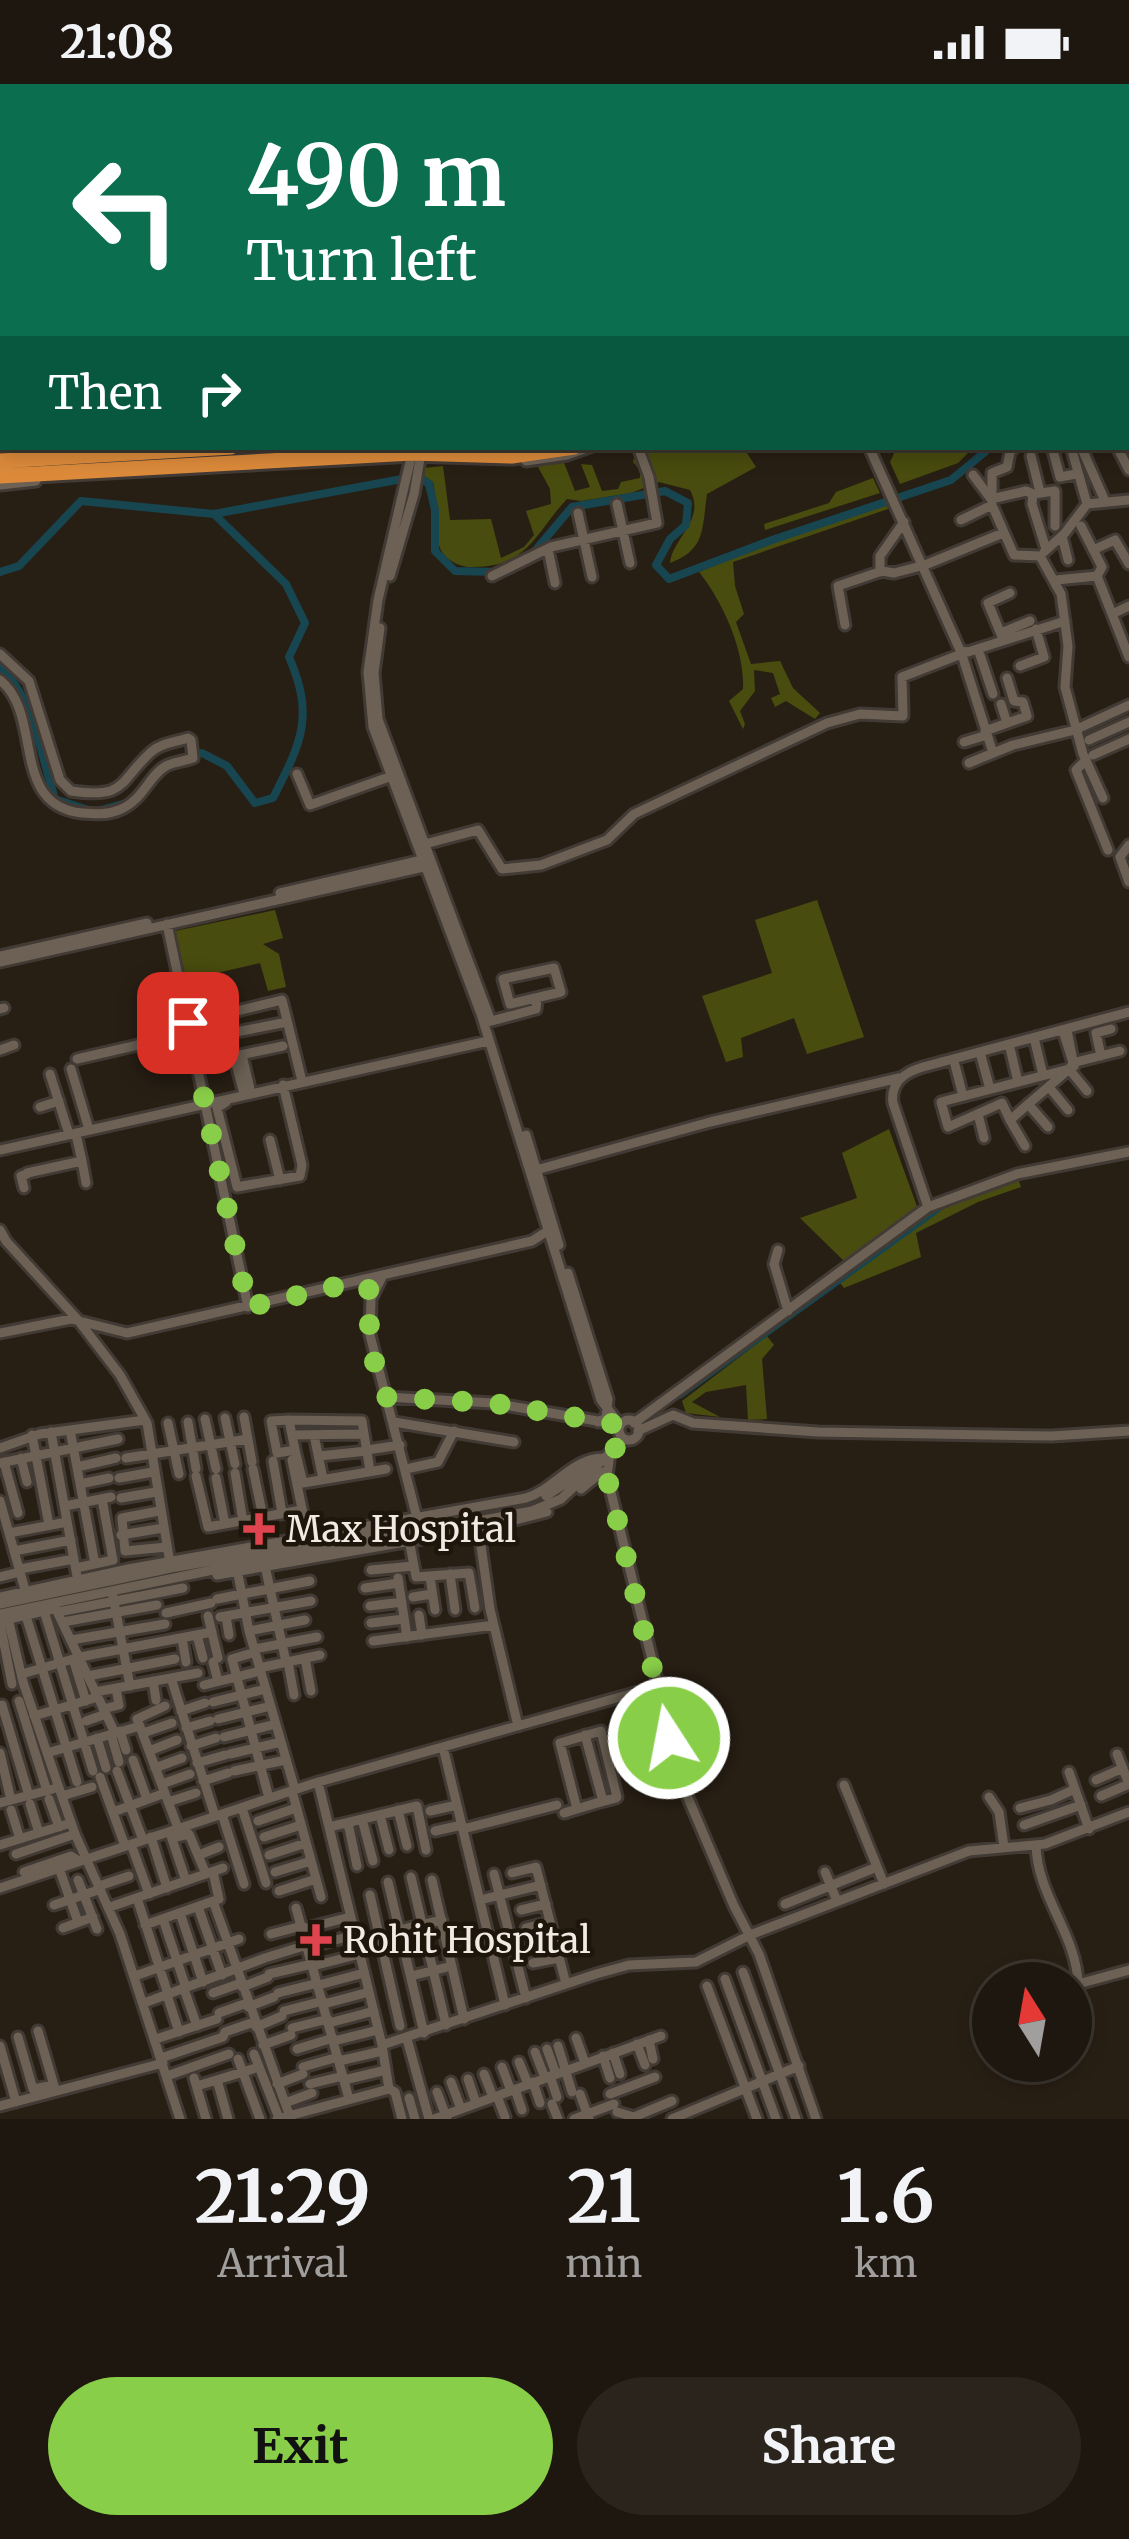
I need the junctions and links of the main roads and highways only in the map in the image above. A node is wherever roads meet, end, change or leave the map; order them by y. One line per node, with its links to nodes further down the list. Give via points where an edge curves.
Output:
1 (203, 450): 4 (highway)
2 (553, 450): 4 (highway, via 415,459)
3 (0, 458): 4 (highway)
4 (128, 458): 5 (highway)
5 (0, 481)

